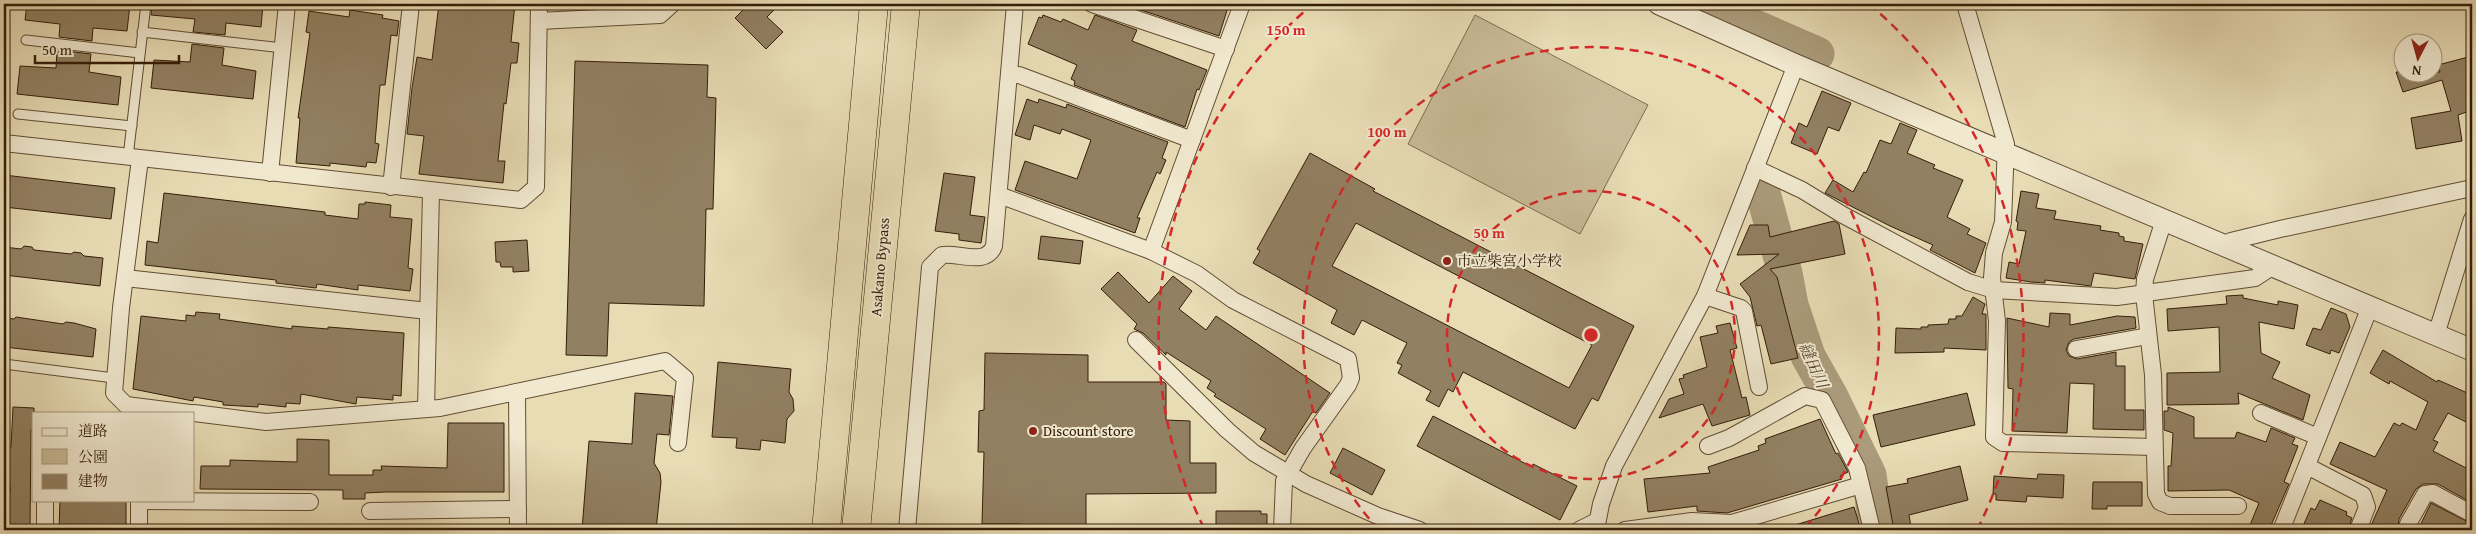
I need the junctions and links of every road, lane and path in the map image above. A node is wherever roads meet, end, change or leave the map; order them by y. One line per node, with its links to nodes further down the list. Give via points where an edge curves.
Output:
1 (146, 4): 14 (lane)
2 (287, 4): 16 (street)
3 (411, 4): 29 (street)
4 (539, 4): 13 (street)
5 (672, 4): 13 (street, via 660,15)
6 (874, 4): 78 (highway, Asakano Bypass)
7 (906, 4): 79 (highway, Asakano Bypass)
8 (1015, 4): 20 (street)
9 (1092, 4): 17 (street)
10 (1242, 4): 17 (street)
11 (1659, 4): 19 (street)
12 (1964, 4): 25 (street)
13 (538, 22): 31 (street, via 536,187 521,200)
14 (142, 32): 16 (lane); 18 (lane)
15 (26, 40): 18 (lane)
16 (283, 48): 28 (street)
17 (1226, 49): 23 (street)
18 (140, 52): 22 (lane)
19 (1796, 64): 25 (street); 27 (street)
20 (1009, 75): 23 (street, via 1018,75); 32 (street)
21 (18, 114): 22 (lane)
22 (132, 126): 26 (lane)
23 (1192, 140): 36 (street)
24 (4, 143): 26 (street)
25 (2006, 151): 34 (street); 39 (street, via 2002,222 1992,263)
26 (134, 158): 28 (street); 38 (street)
27 (1755, 168): 39 (street, via 1802,190 1968,282); 41 (street)
28 (270, 173): 29 (street)
29 (391, 187): 31 (street)
30 (2472, 188): 35 (street, via 2280,229)
31 (431, 192): 43 (street)
32 (1000, 195): 36 (street); 80 (street, via 993,250 982,258 942,255 930,268)
33 (2472, 219): 44 (street)
34 (2164, 220): 35 (street); 40 (street, via 2145,279)
35 (2224, 245): 37 (street)
36 (1151, 251): 63 (street, via 1197,274 1232,300 1348,359 1351,378 1348,385)
37 (2273, 266): 40 (street, via 2255,278); 42 (street)
38 (125, 278): 43 (street); 50 (street)
39 (1994, 290): 40 (street, via 2117,297); 61 (street, via 1997,321 1992,430 1999,442)
40 (2144, 294): 45 (street)
41 (1705, 296): 51 (street, via 1741,308 1744,312); 73 (street, via 1614,466)
42 (2370, 307): 44 (street); 58 (street)
43 (428, 311): 53 (street)
44 (2436, 335): 48 (street)
45 (2148, 336): 47 (street); 61 (street, via 2154,385)
46 (1136, 340): 63 (street, via 1238,441)
47 (2076, 349)
48 (2472, 350)
49 (4, 364): 50 (lane)
50 (114, 378): 54 (street, via 114,393 120,402)
51 (1759, 387)
52 (517, 392): 53 (street); 59 (street, via 665,362 685,378); 70 (street)
53 (426, 409): 56 (street, via 266,422)
54 (142, 410): 55 (street)
55 (175, 412)
56 (195, 413)
57 (2261, 413): 58 (street)
58 (2318, 437): 62 (street)
59 (678, 443)
60 (1708, 446): 64 (street, via 1810,396 1822,400 1857,468)
61 (2154, 447): 69 (street, via 2156,494 2164,504)
62 (2307, 466): 74 (street); 86 (street, via 2363,495 2367,507)
63 (1288, 474): 81 (street, via 1283,488); 82 (street, via 1357,507)
64 (1861, 485): 84 (street, via 1732,524 1692,521); 85 (street)
65 (195, 501): 68 (street)
66 (45, 502): 75 (street)
67 (138, 502): 76 (street)
68 (310, 502)
69 (2238, 506)
70 (518, 509): 71 (street); 77 (street)
71 (370, 511)
72 (2472, 514): 87 (street, via 2434,493 2426,494 2408,524)
73 (1596, 526): 83 (street)
74 (2282, 528)
75 (45, 530)
76 (139, 530)
77 (518, 530)
78 (826, 530)
79 (856, 530)
80 (907, 530)
81 (1282, 530)
82 (1420, 530)
83 (1579, 530)
84 (1626, 530)
85 (1872, 530)
86 (2358, 530)
87 (2408, 530)

